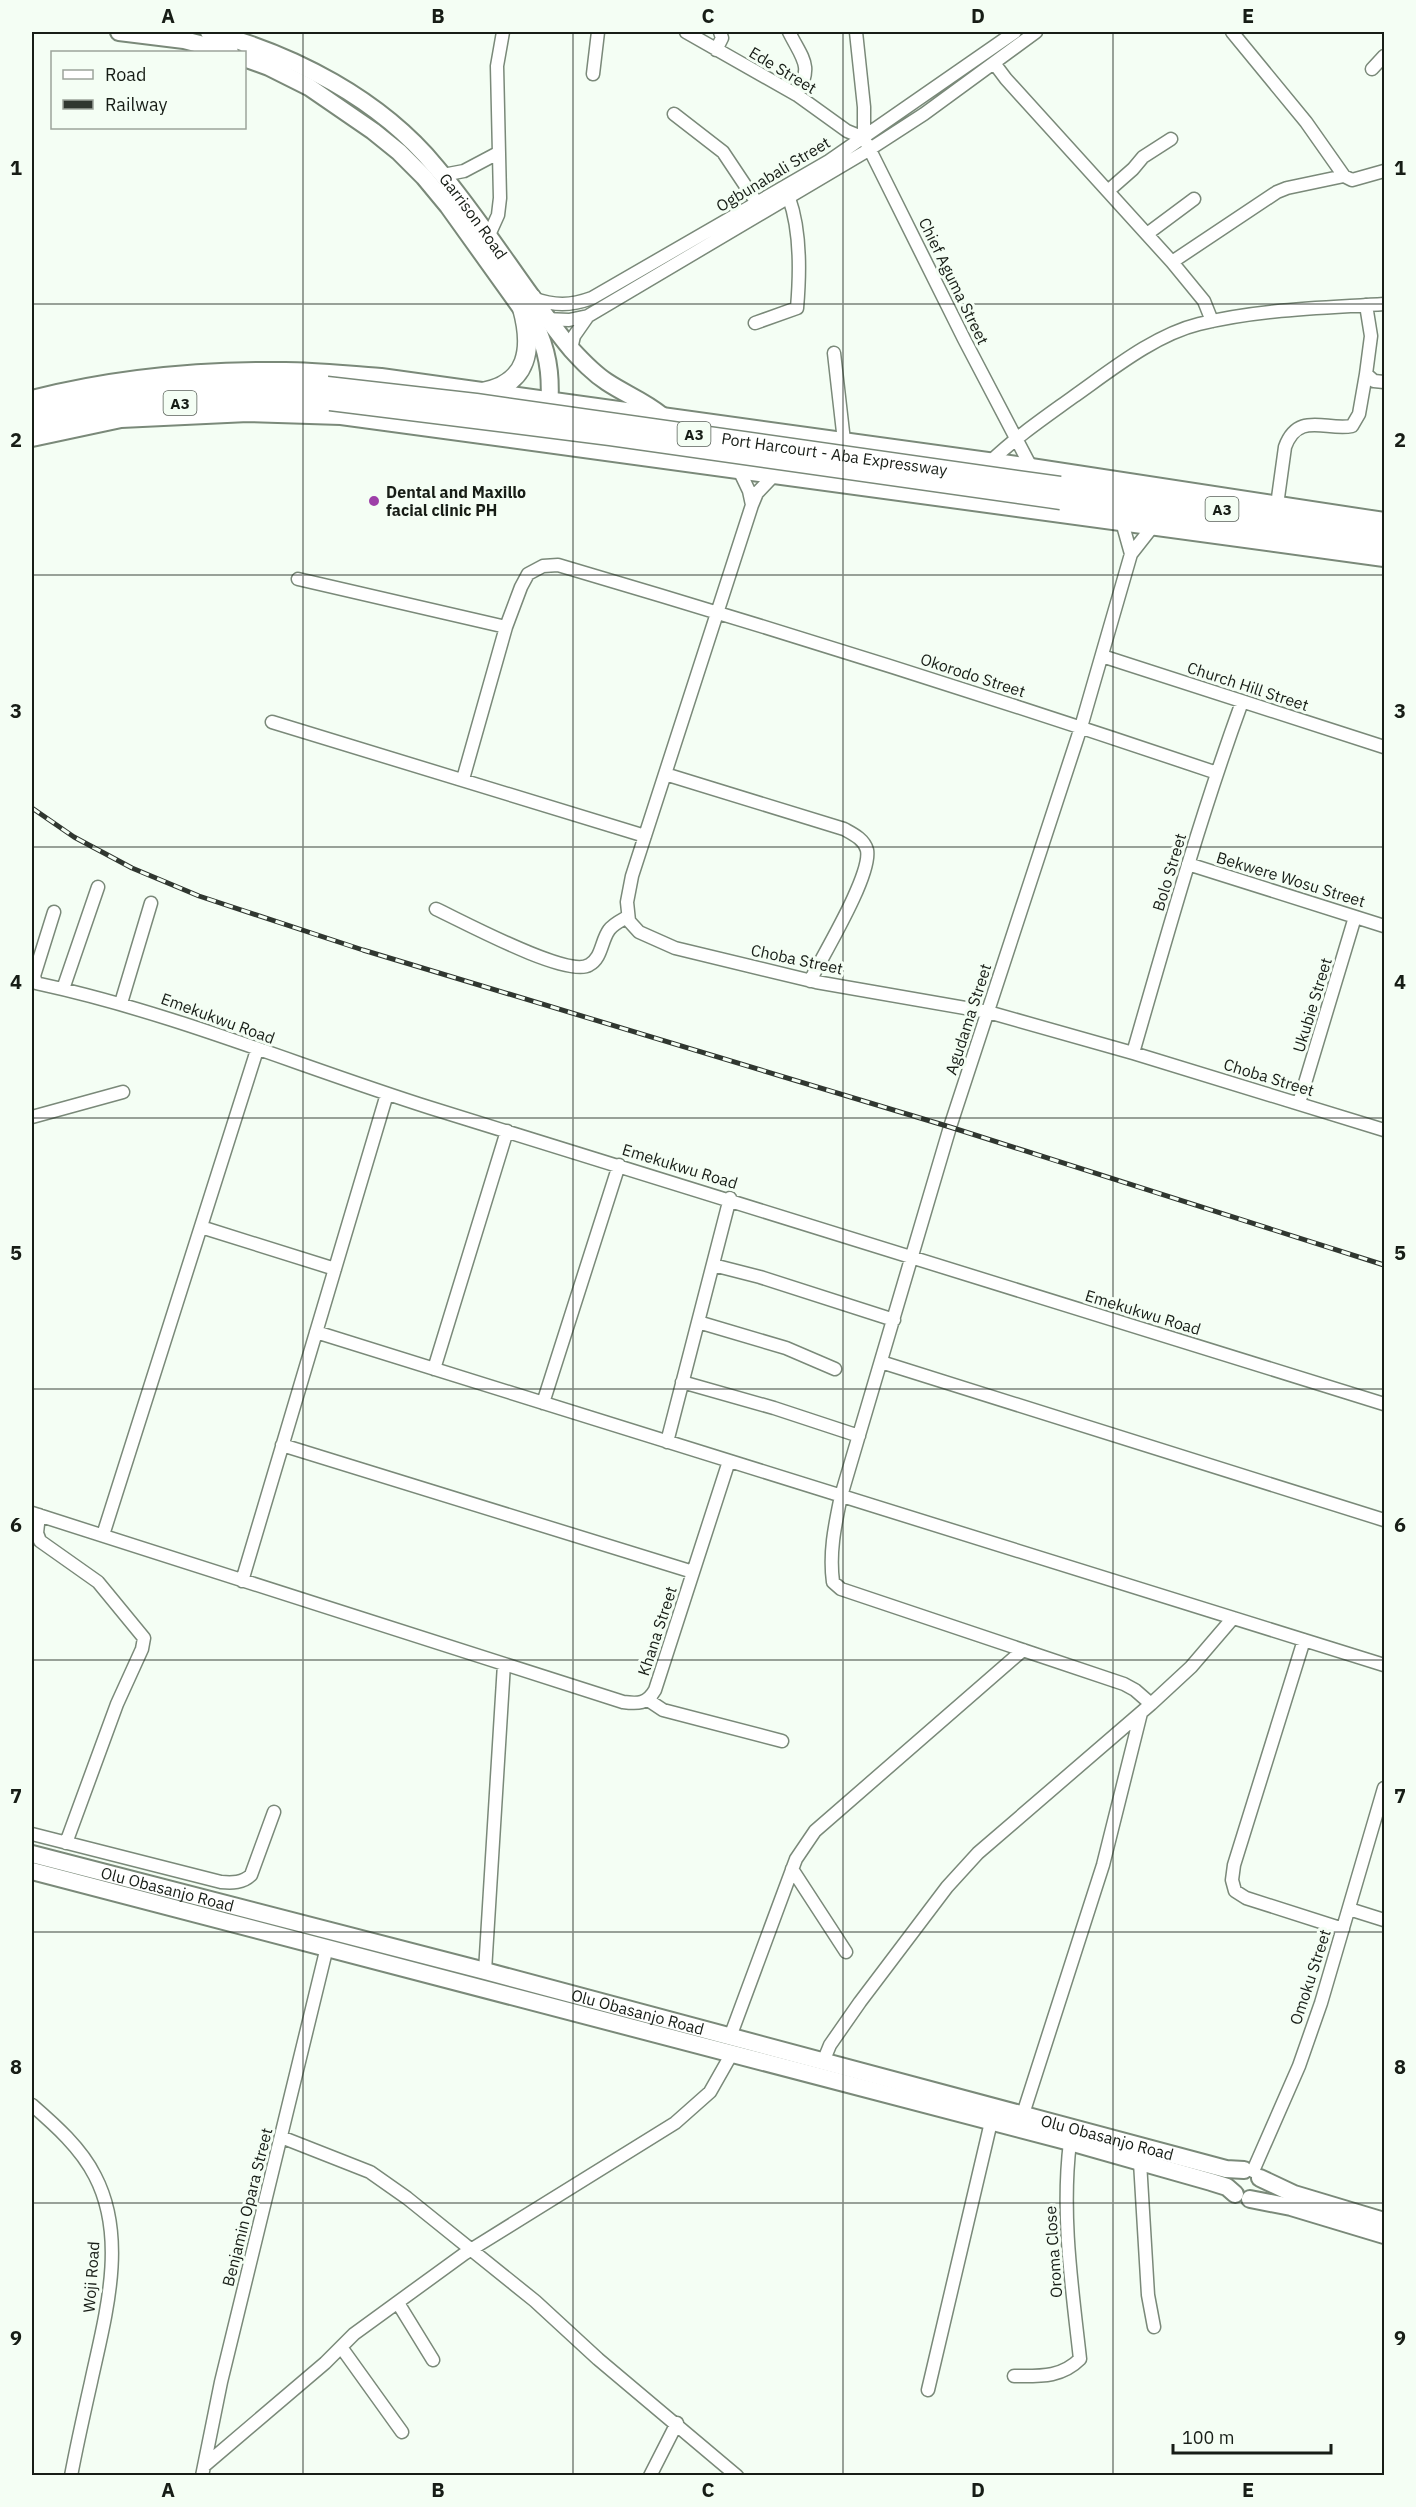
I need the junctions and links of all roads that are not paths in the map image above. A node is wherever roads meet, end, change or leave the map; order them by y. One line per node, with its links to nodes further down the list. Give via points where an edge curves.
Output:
1 (119, 32): 13 (main road, via 184,40)
2 (209, 32): 25 (main road, Garrison Road, via 276,54 339,86 405,135)
3 (503, 32): 23 (street, via 497,66)
4 (598, 32): 18 (street)
5 (686, 32): 12 (street, Ede Street)
6 (720, 32): 12 (street, via 722,38)
7 (789, 32): 19 (street, via 807,69)
8 (856, 32): 22 (street)
9 (1015, 32): 22 (street, Ogbunabali Street)
10 (1036, 32): 16 (street, Ogbunabali Street)
11 (1232, 32): 26 (street, via 1306,122)
12 (716, 50): 19 (street, Ede Street)
13 (226, 51)
14 (1384, 56): 17 (street)
15 (246, 59): 34 (main road, Garrison Road, via 309,87 399,152)
16 (994, 63): 22 (street, Ogbunabali Street, via 924,114); 27 (street)
17 (1372, 69)
18 (593, 74)
19 (797, 95): 22 (street, Ede Street)
20 (674, 114): 30 (street, via 723,152)
21 (1171, 138): 27 (street, via 1143,157)
22 (867, 143): 28 (street, Ogbunabali Street); 30 (street, Ogbunabali Street); 53 (street, Chief Aguma Street)
23 (498, 153): 25 (street, via 464,171); 32 (street, via 500,198)
24 (1384, 171): 26 (street, via 1352,180)
25 (443, 175): 32 (main road, Garrison Road)
26 (1344, 176): 33 (street, via 1277,192)
27 (1108, 191): 31 (street)
28 (789, 198): 37 (street, Ogbunabali Street); 40 (street, via 797,241 798,308)
29 (1194, 200): 31 (street)
30 (757, 203): 34 (street, Ogbunabali Street, via 592,298 573,305)
31 (1147, 234): 33 (street)
32 (489, 235): 34 (main road, Garrison Road)
33 (1172, 262): 39 (street, via 1204,301)
34 (527, 303): 38 (main road, Garrison Road); 46 (highway, via 528,345 524,359 509,384); 48 (main road, Garrison Road, via 546,349)
35 (1384, 304): 36 (street)
36 (1366, 305): 39 (street); 43 (street, via 1371,336)
37 (588, 316): 38 (street, Ogbunabali Street); 41 (street, Ogbunabali Street, via 574,336)
38 (548, 320): 41 (main road, Garrison Road)
39 (1212, 321): 53 (street, via 1196,324 1129,357)
40 (756, 323)
41 (571, 349): 50 (main road, Garrison Road, via 607,382)
42 (834, 353): 54 (street)
43 (1366, 374): 44 (street, via 1374,381); 63 (street, via 1359,414 1352,426 1316,424 1303,427 1288,438)
44 (1384, 382)
45 (329, 393): 49 (highway, Port Harcourt - Aba Expressway / A3, via 282,384 216,385 120,395); 51 (highway, Port Harcourt - Aba Expressway / A3, via 192,402 72,416); 61 (highway, Port Harcourt - Aba Expressway / A3, bridge, via 621,437)
46 (482, 393): 47 (main road, via 381,377 287,371 221,372 94,385); 48 (main road)
47 (32, 399)
48 (550, 401): 50 (main road); 55 (main road, Garrison Road)
49 (32, 411)
50 (662, 416): 54 (main road); 56 (main road, via 671,439)
51 (32, 425)
52 (32, 438): 55 (main road, via 121,419 248,413 354,417)
53 (1015, 438): 57 (street); 58 (street, Chief Aguma Street)
54 (844, 441): 57 (main road)
55 (546, 443): 56 (main road)
56 (657, 459): 59 (main road)
57 (990, 462): 58 (main road)
58 (1031, 467): 63 (main road)
59 (739, 470): 60 (main road); 62 (street)
60 (775, 474): 62 (street); 65 (main road)
61 (1060, 493): 67 (highway, Port Harcourt - Aba Expressway / A3); 68 (highway, Port Harcourt - Aba Expressway / A3)
62 (752, 505): 72 (street)
63 (1277, 505): 64 (main road)
64 (1384, 521)
65 (1122, 522): 66 (main road); 69 (street)
66 (1153, 526): 69 (street); 70 (main road)
67 (1384, 532)
68 (1384, 545)
69 (1131, 554): 74 (street, Agudama Street)
70 (1384, 558)
71 (298, 579): 73 (street)
72 (719, 612): 73 (street, Okorodo Street, via 558,565 543,566 528,574); 77 (street, Okorodo Street); 80 (street)
73 (506, 627): 81 (street, Okorodo Street)
74 (1102, 656): 75 (street, Church Hill Street); 77 (street, Agudama Street)
75 (1242, 702): 78 (street, Church Hill Street); 79 (street, Bolo Street)
76 (272, 722): 81 (street)
77 (1081, 727): 79 (street, Okorodo Street); 94 (street, Agudama Street)
78 (1384, 747)
79 (1216, 773): 83 (street, Bolo Street)
80 (665, 774): 82 (street); 91 (street, via 844,829 865,845 867,860 860,884)
81 (463, 779): 82 (street)
82 (645, 836): 88 (street, via 632,876)
83 (1188, 864): 89 (street, Bekwere Wosu Street); 96 (street, Bolo Street)
84 (98, 887): 92 (street)
85 (151, 903): 93 (street)
86 (436, 909): 88 (street, via 545,960 579,968 595,960 609,929)
87 (54, 912): 92 (street, Emekukwu Road, via 34,976 36,983)
88 (627, 917): 91 (street, Choba Street, via 639,932 675,948)
89 (1355, 917): 90 (street, Bekwere Wosu Street); 99 (street, Ukubie Street)
90 (1384, 926)
91 (810, 981): 94 (street, Choba Street)
92 (63, 989): 93 (street, Emekukwu Road)
93 (121, 1004): 95 (street, Emekukwu Road)
94 (988, 1012): 96 (street, Choba Street); 106 (street, Agudama Street)
95 (256, 1050): 98 (street, Emekukwu Road); 105 (street)
96 (1133, 1053): 99 (street, Choba Street)
97 (123, 1092): 100 (street)
98 (387, 1094): 102 (street, Emekukwu Road); 108 (street)
99 (1299, 1103): 101 (street, Choba Street)
100 (32, 1117)
101 (1384, 1130)
102 (507, 1131): 103 (street, Emekukwu Road); 113 (street)
103 (619, 1165): 104 (street, Emekukwu Road); 116 (street)
104 (730, 1198): 106 (street, Emekukwu Road); 107 (street)
105 (201, 1227): 108 (street); 125 (street)
106 (913, 1257): 109 (street, Agudama Street); 117 (street, Emekukwu Road)
107 (712, 1265): 109 (street); 110 (street)
108 (335, 1269): 111 (street)
109 (894, 1320): 112 (street, Agudama Street)
110 (698, 1322): 114 (street, via 786,1348); 115 (street)
111 (316, 1332): 113 (street); 120 (street)
112 (881, 1362): 118 (street, Agudama Street); 124 (street)
113 (434, 1369): 116 (street)
114 (835, 1370)
115 (682, 1382): 118 (street); 119 (street)
116 (543, 1403): 119 (street)
117 (1384, 1404)
118 (859, 1436): 122 (street, Agudama Street)
119 (667, 1442): 121 (street)
120 (282, 1445): 126 (street); 127 (street)
121 (729, 1461): 122 (street); 126 (street, Khana Street)
122 (841, 1496): 128 (street); 130 (street, Agudama Street, via 831,1565 832,1582 837,1587)
123 (35, 1514): 125 (street, Khana Street); 140 (street, via 40,1541 98,1582 144,1638)
124 (1384, 1520)
125 (103, 1535): 127 (street, Khana Street)
126 (693, 1572): 133 (street, Khana Street, via 656,1690)
127 (242, 1581): 131 (street, Khana Street)
128 (1233, 1618): 129 (street); 134 (street, via 1191,1667)
129 (1304, 1640): 132 (street); 146 (street, via 1232,1881 1235,1891 1246,1898)
130 (1023, 1650): 134 (street, via 1124,1684); 142 (street, via 815,1832)
131 (504, 1664): 133 (street, Khana Street, via 624,1702 637,1704); 149 (street)
132 (1384, 1665)
133 (648, 1700): 136 (street, via 663,1710)
134 (1151, 1704): 135 (street)
135 (1141, 1713): 152 (street, via 978,1852 860,2002); 154 (street, via 1103,1864)
136 (783, 1741)
137 (1384, 1788): 144 (street, Omoku Street)
138 (274, 1812): 140 (street, via 251,1875 232,1883)
139 (32, 1834): 140 (street)
140 (66, 1842)
141 (32, 1854): 149 (main road, Olu Obasanjo Road)
142 (792, 1869): 148 (street); 150 (street)
143 (32, 1871): 147 (main road, Olu Obasanjo Road)
144 (1349, 1909): 145 (street); 146 (street, Omoku Street)
145 (1384, 1920)
146 (1343, 1929): 159 (street, Omoku Street, via 1299,2066)
147 (327, 1947): 151 (main road, Olu Obasanjo Road); 156 (street, Benjamin Opara Street)
148 (846, 1952)
149 (485, 1971): 150 (main road, Olu Obasanjo Road)
150 (730, 2037): 152 (main road, Olu Obasanjo Road)
151 (731, 2055): 155 (main road, Olu Obasanjo Road); 163 (street, via 710,2092 675,2123)
152 (823, 2061): 154 (main road, Olu Obasanjo Road)
153 (32, 2104): 173 (street, Woji Road, via 82,2155 104,2198 109,2222 112,2264 107,2310)
154 (1023, 2114): 159 (main road, Olu Obasanjo Road)
155 (991, 2122): 157 (main road, Olu Obasanjo Road); 169 (street)
156 (281, 2137): 163 (street, via 370,2172); 172 (street, Benjamin Opara Street)
157 (1070, 2142): 158 (main road, Olu Obasanjo Road); 168 (street, Oroma Close, via 1066,2209 1080,2359 1067,2370 1051,2375)
158 (1140, 2162): 160 (main road, Olu Obasanjo Road, via 1227,2187); 165 (street, via 1148,2295)
159 (1252, 2173): 160 (main road, via 1260,2191); 160 (main road, via 1233,2180); 161 (main road, Olu Obasanjo Road, via 1294,2194)
160 (1243, 2196): 162 (main road, Olu Obasanjo Road)
161 (1384, 2221)
162 (1384, 2235)
163 (473, 2249): 164 (street); 170 (street)
164 (398, 2303): 166 (street); 167 (street)
165 (1154, 2327)
166 (341, 2347): 171 (street); 172 (street)
167 (433, 2360)
168 (1014, 2376)
169 (928, 2390)
170 (676, 2423): 174 (street); 175 (street)
171 (402, 2432)
172 (203, 2472)
173 (71, 2475)
174 (650, 2475)
175 (737, 2475)

